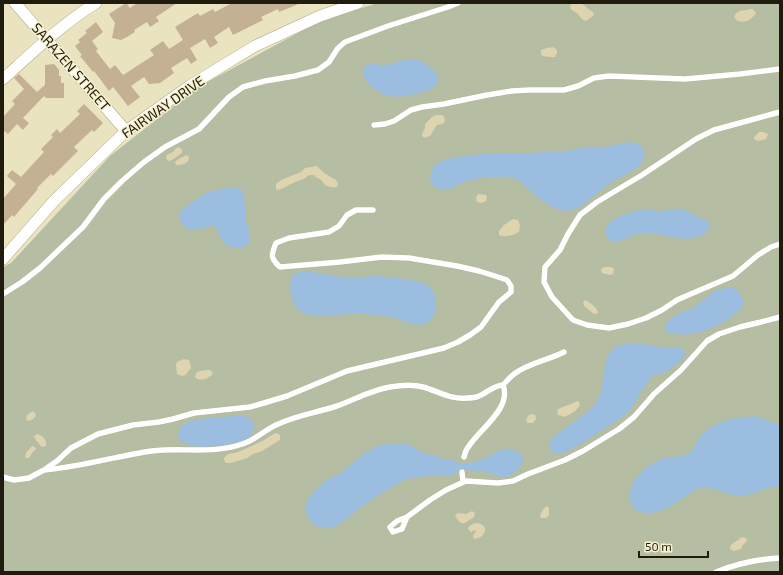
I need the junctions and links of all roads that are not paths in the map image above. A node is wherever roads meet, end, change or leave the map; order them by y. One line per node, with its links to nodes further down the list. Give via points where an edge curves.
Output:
1 (15, 3): 5 (street, SARAZEN STREET)
2 (96, 3): 5 (street)
3 (358, 3): 10 (street, FAIRWAY DRIVE, via 320,16 255,46 192,85)
4 (458, 3): 14 (lane, via 346,42 338,48 329,62 318,70 243,87 228,97 199,129 164,147 144,162 122,181 83,227 40,268)
5 (47, 40): 7 (street); 10 (street, SARAZEN STREET)
6 (780, 69): 9 (lane, via 685,79 601,77 564,90 530,90 486,95 422,107 411,110 394,121)
7 (3, 79)
8 (780, 112): 12 (lane, via 714,130 597,202 580,215 560,250 545,267 544,282 552,297 572,320 609,328 646,318 677,300 733,276 758,255)
9 (374, 125)
10 (126, 131): 13 (street, FAIRWAY DRIVE, via 54,201)
11 (373, 210): 19 (lane, via 356,210 329,232 289,238 276,243 272,252 274,262 280,267 382,257 409,258 458,266 495,276 507,280 511,292 499,302 481,327 444,348 347,371 264,403 194,413 98,434 71,448)
12 (780, 244)
13 (3, 260)
14 (3, 294)
15 (780, 317): 22 (lane, via 740,326 707,341 634,417 583,451 513,481)
16 (564, 352): 17 (lane, via 515,374)
17 (503, 385): 18 (lane, via 503,402 496,414 475,437); 19 (lane, via 498,385 478,397 465,399 453,398 423,387 389,387 293,418 245,443 228,448 209,451 153,451)
18 (464, 457)
19 (44, 470): 21 (lane, via 29,478 14,480)
20 (462, 472): 22 (lane)
21 (3, 477)
22 (463, 482): 23 (lane, via 446,490)
23 (407, 517)
24 (780, 558): 25 (lane, via 765,558)
25 (716, 572)

